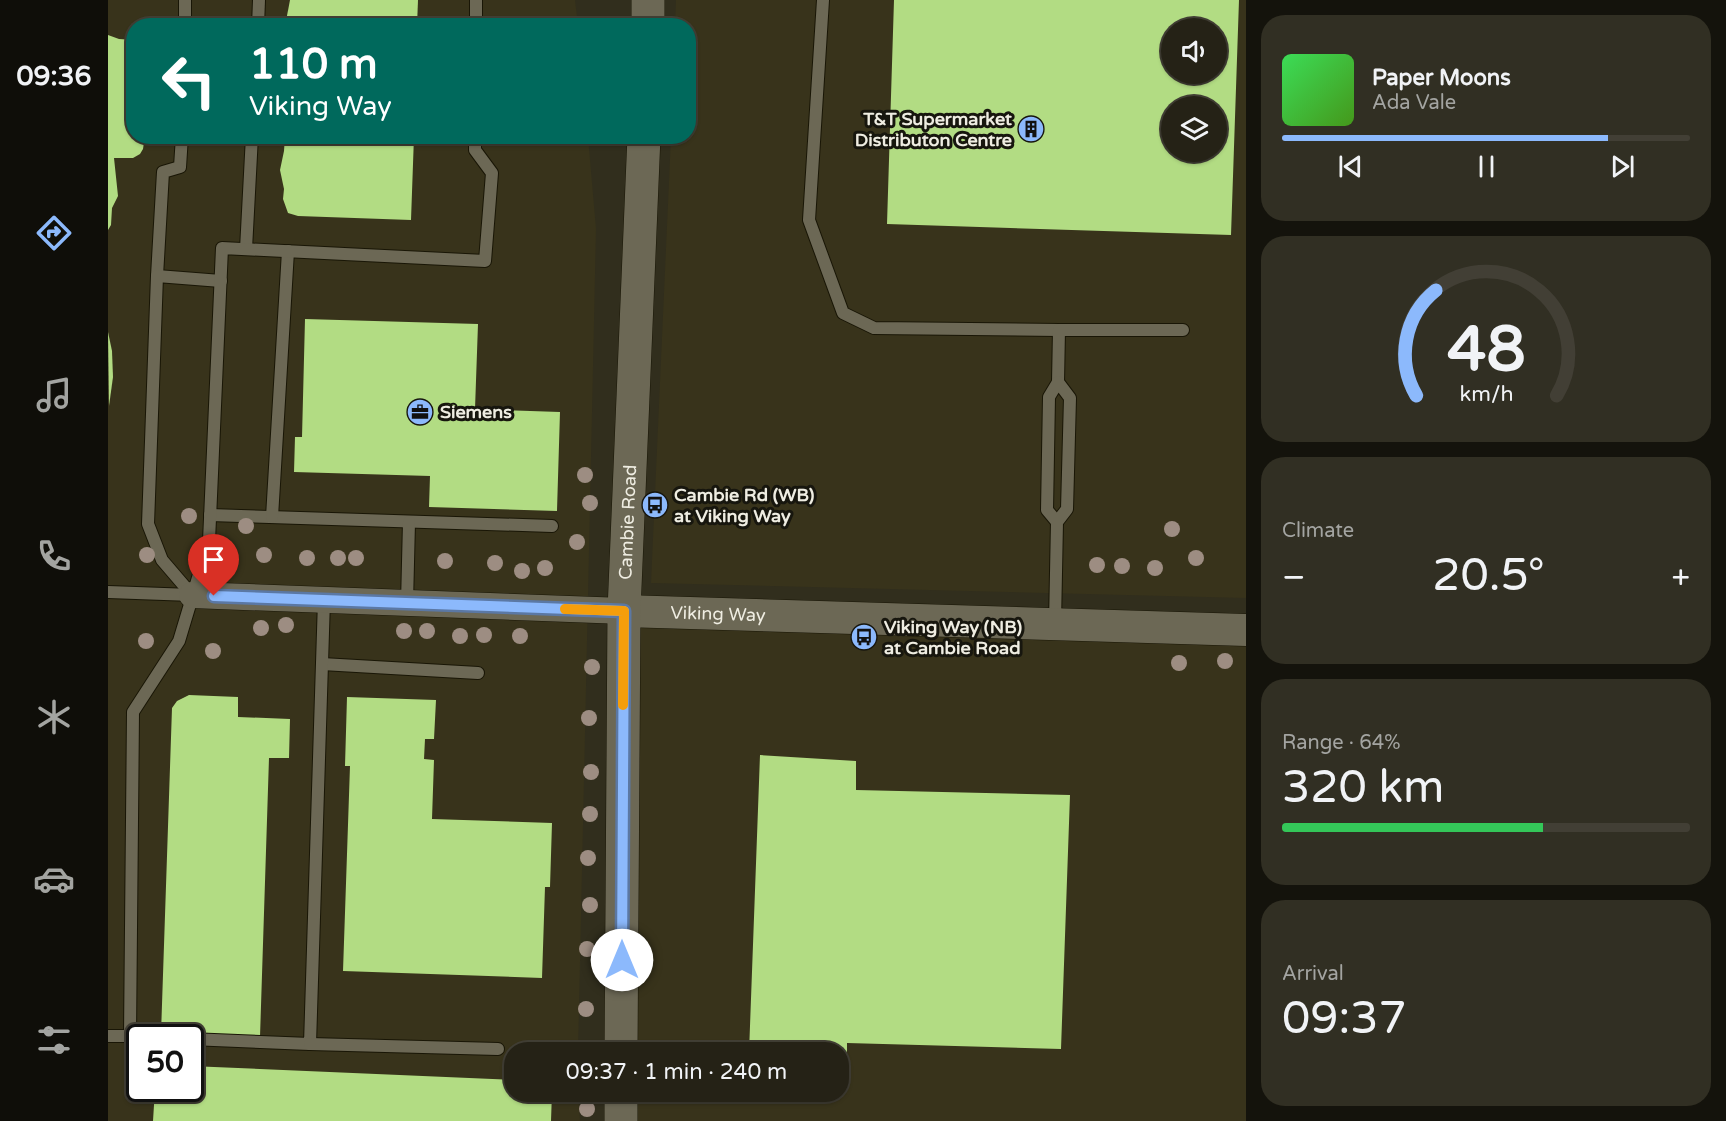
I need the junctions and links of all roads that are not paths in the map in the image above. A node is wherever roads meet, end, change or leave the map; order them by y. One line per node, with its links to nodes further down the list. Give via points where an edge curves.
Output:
1 (185, 0): 6 (lane)
2 (259, 0): 7 (lane)
3 (476, 0): 8 (lane)
4 (648, 0): 9 (main road)
5 (823, 0): 18 (lane, via 809,220 843,313 874,328)
6 (185, 18)
7 (258, 18)
8 (476, 18)
9 (648, 18)
10 (181, 144): 16 (lane, via 180,167 163,172)
11 (252, 144): 14 (lane)
12 (475, 144): 15 (lane, via 475,150 492,173 485,261)
13 (644, 144): 30 (main road, Cambie Road)
14 (246, 249): 15 (lane); 17 (lane, via 222,248)
15 (288, 251): 22 (lane)
16 (157, 276): 17 (lane); 27 (lane, via 148,524 162,560)
17 (221, 280): 21 (lane)
18 (1059, 330): 19 (lane); 20 (lane)
19 (1183, 330)
20 (1058, 382): 24 (lane, via 1049,397 1047,510); 24 (lane, via 1070,398 1067,509)
21 (210, 515): 22 (lane); 27 (lane, via 209,541)
22 (272, 517): 23 (lane)
23 (409, 522): 25 (lane); 29 (lane)
24 (1057, 522): 31 (lane)
25 (552, 526)
26 (108, 592): 27 (lane)
27 (192, 595): 28 (street, Viking Way); 35 (lane, via 179,641 134,712)
28 (324, 600): 29 (street, Viking Way); 33 (lane)
29 (407, 603): 30 (street, Viking Way)
30 (624, 611): 31 (street, Viking Way); 39 (main road, Cambie Road)
31 (1055, 624): 32 (street, Viking Way)
32 (1246, 630)
33 (322, 664): 34 (lane); 40 (lane)
34 (478, 673)
35 (130, 1024)
36 (108, 1036): 37 (lane)
37 (126, 1036)
38 (204, 1040): 40 (lane)
39 (621, 1042)
40 (310, 1044): 41 (lane)
41 (498, 1048)
42 (621, 1102): 43 (main road)
43 (621, 1121)

